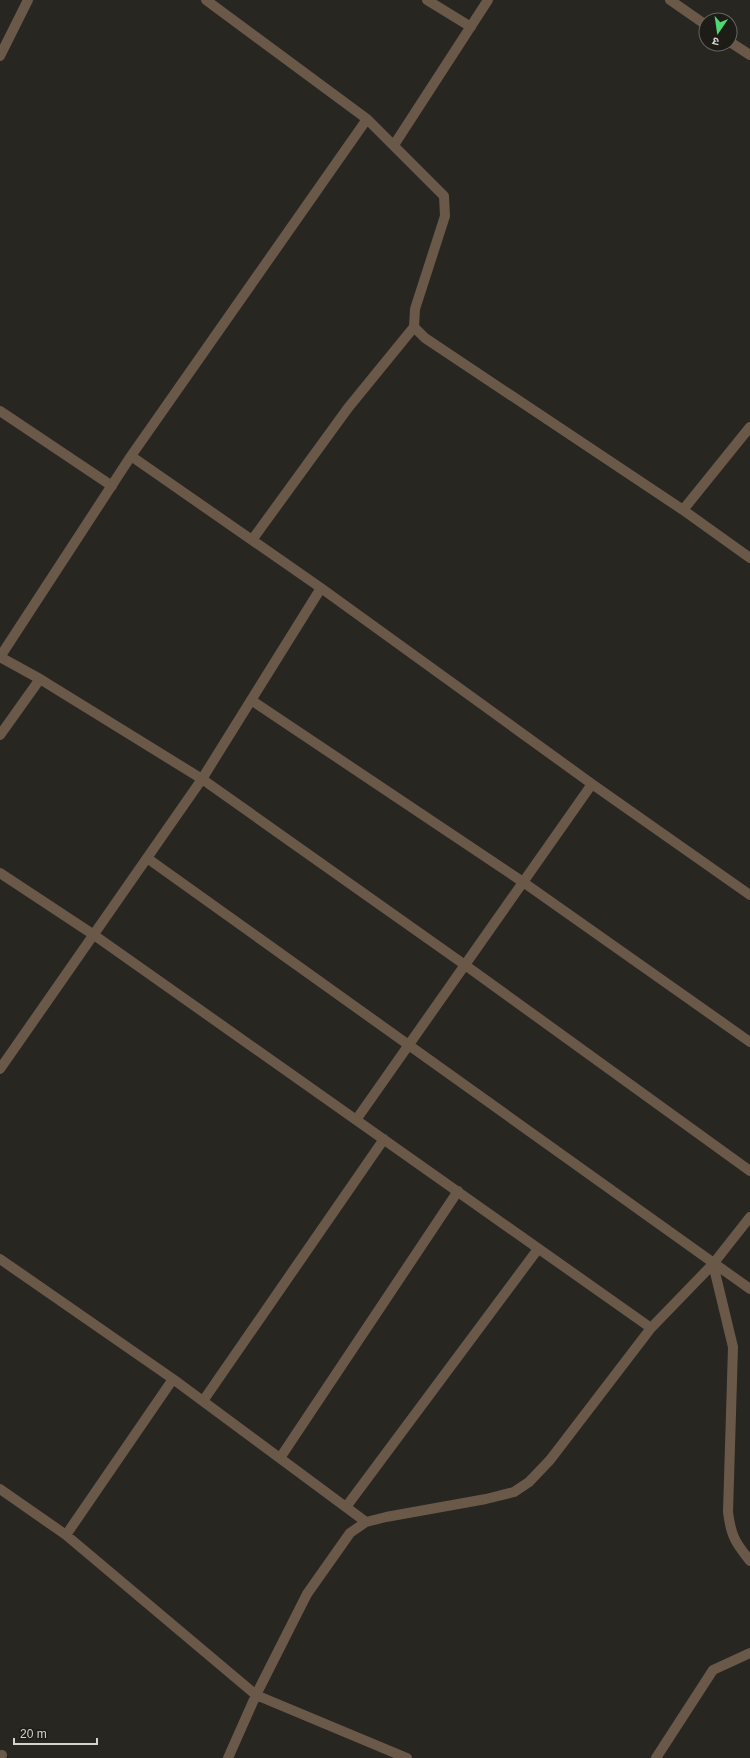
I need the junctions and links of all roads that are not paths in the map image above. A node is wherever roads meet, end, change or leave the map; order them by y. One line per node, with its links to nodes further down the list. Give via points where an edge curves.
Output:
1 (28, 0): 10 (street)
2 (206, 0): 11 (street)
3 (427, 0): 7 (street)
4 (488, 0): 7 (street)
5 (670, 0): 6 (street)
6 (698, 19)
7 (472, 27): 12 (street)
8 (738, 47): 9 (street)
9 (750, 55)
10 (0, 56)
11 (367, 119): 12 (street); 16 (street)
12 (394, 145): 13 (street, via 444,196 445,216 415,310)
13 (414, 327): 18 (street, via 425,338); 19 (street, via 348,408)
14 (0, 410): 17 (street)
15 (750, 427): 18 (street)
16 (131, 456): 17 (street); 19 (street)
17 (112, 486): 22 (street)
18 (683, 510): 20 (street)
19 (252, 540): 21 (street)
20 (750, 558)
21 (321, 588): 24 (street); 27 (street)
22 (0, 657): 23 (street)
23 (40, 679): 25 (street); 26 (street)
24 (251, 700): 26 (street); 30 (street)
25 (0, 735)
26 (202, 779): 28 (street); 33 (street)
27 (592, 784): 30 (street); 31 (street)
28 (147, 858): 32 (street); 35 (street)
29 (0, 873): 32 (street)
30 (523, 882): 33 (street); 34 (street)
31 (750, 895)
32 (94, 935): 36 (street); 37 (street)
33 (465, 965): 35 (street); 39 (street)
34 (750, 1042)
35 (409, 1045): 37 (street); 44 (street)
36 (0, 1069)
37 (356, 1120): 38 (street)
38 (384, 1139): 40 (street); 48 (street)
39 (750, 1171)
40 (458, 1191): 42 (street); 49 (street)
41 (750, 1217): 44 (street)
42 (538, 1249): 46 (street); 51 (street)
43 (0, 1259): 47 (street)
44 (713, 1264): 45 (street); 46 (street); 54 (street, via 732,1347 728,1512 731,1532)
45 (750, 1289)
46 (651, 1328): 52 (street, via 550,1460 529,1482 514,1492 486,1499)
47 (173, 1379): 48 (street); 53 (street)
48 (203, 1402): 49 (street)
49 (280, 1458): 51 (street)
50 (0, 1489): 53 (street)
51 (346, 1507): 52 (street)
52 (366, 1522): 56 (street, via 350,1534 307,1594)
53 (66, 1535): 56 (street)
54 (750, 1561)
55 (750, 1653): 60 (street, via 713,1670)
56 (256, 1695): 57 (street); 58 (street)
57 (392, 1755): 59 (street)
58 (228, 1758)
59 (407, 1758)
60 (656, 1758)

